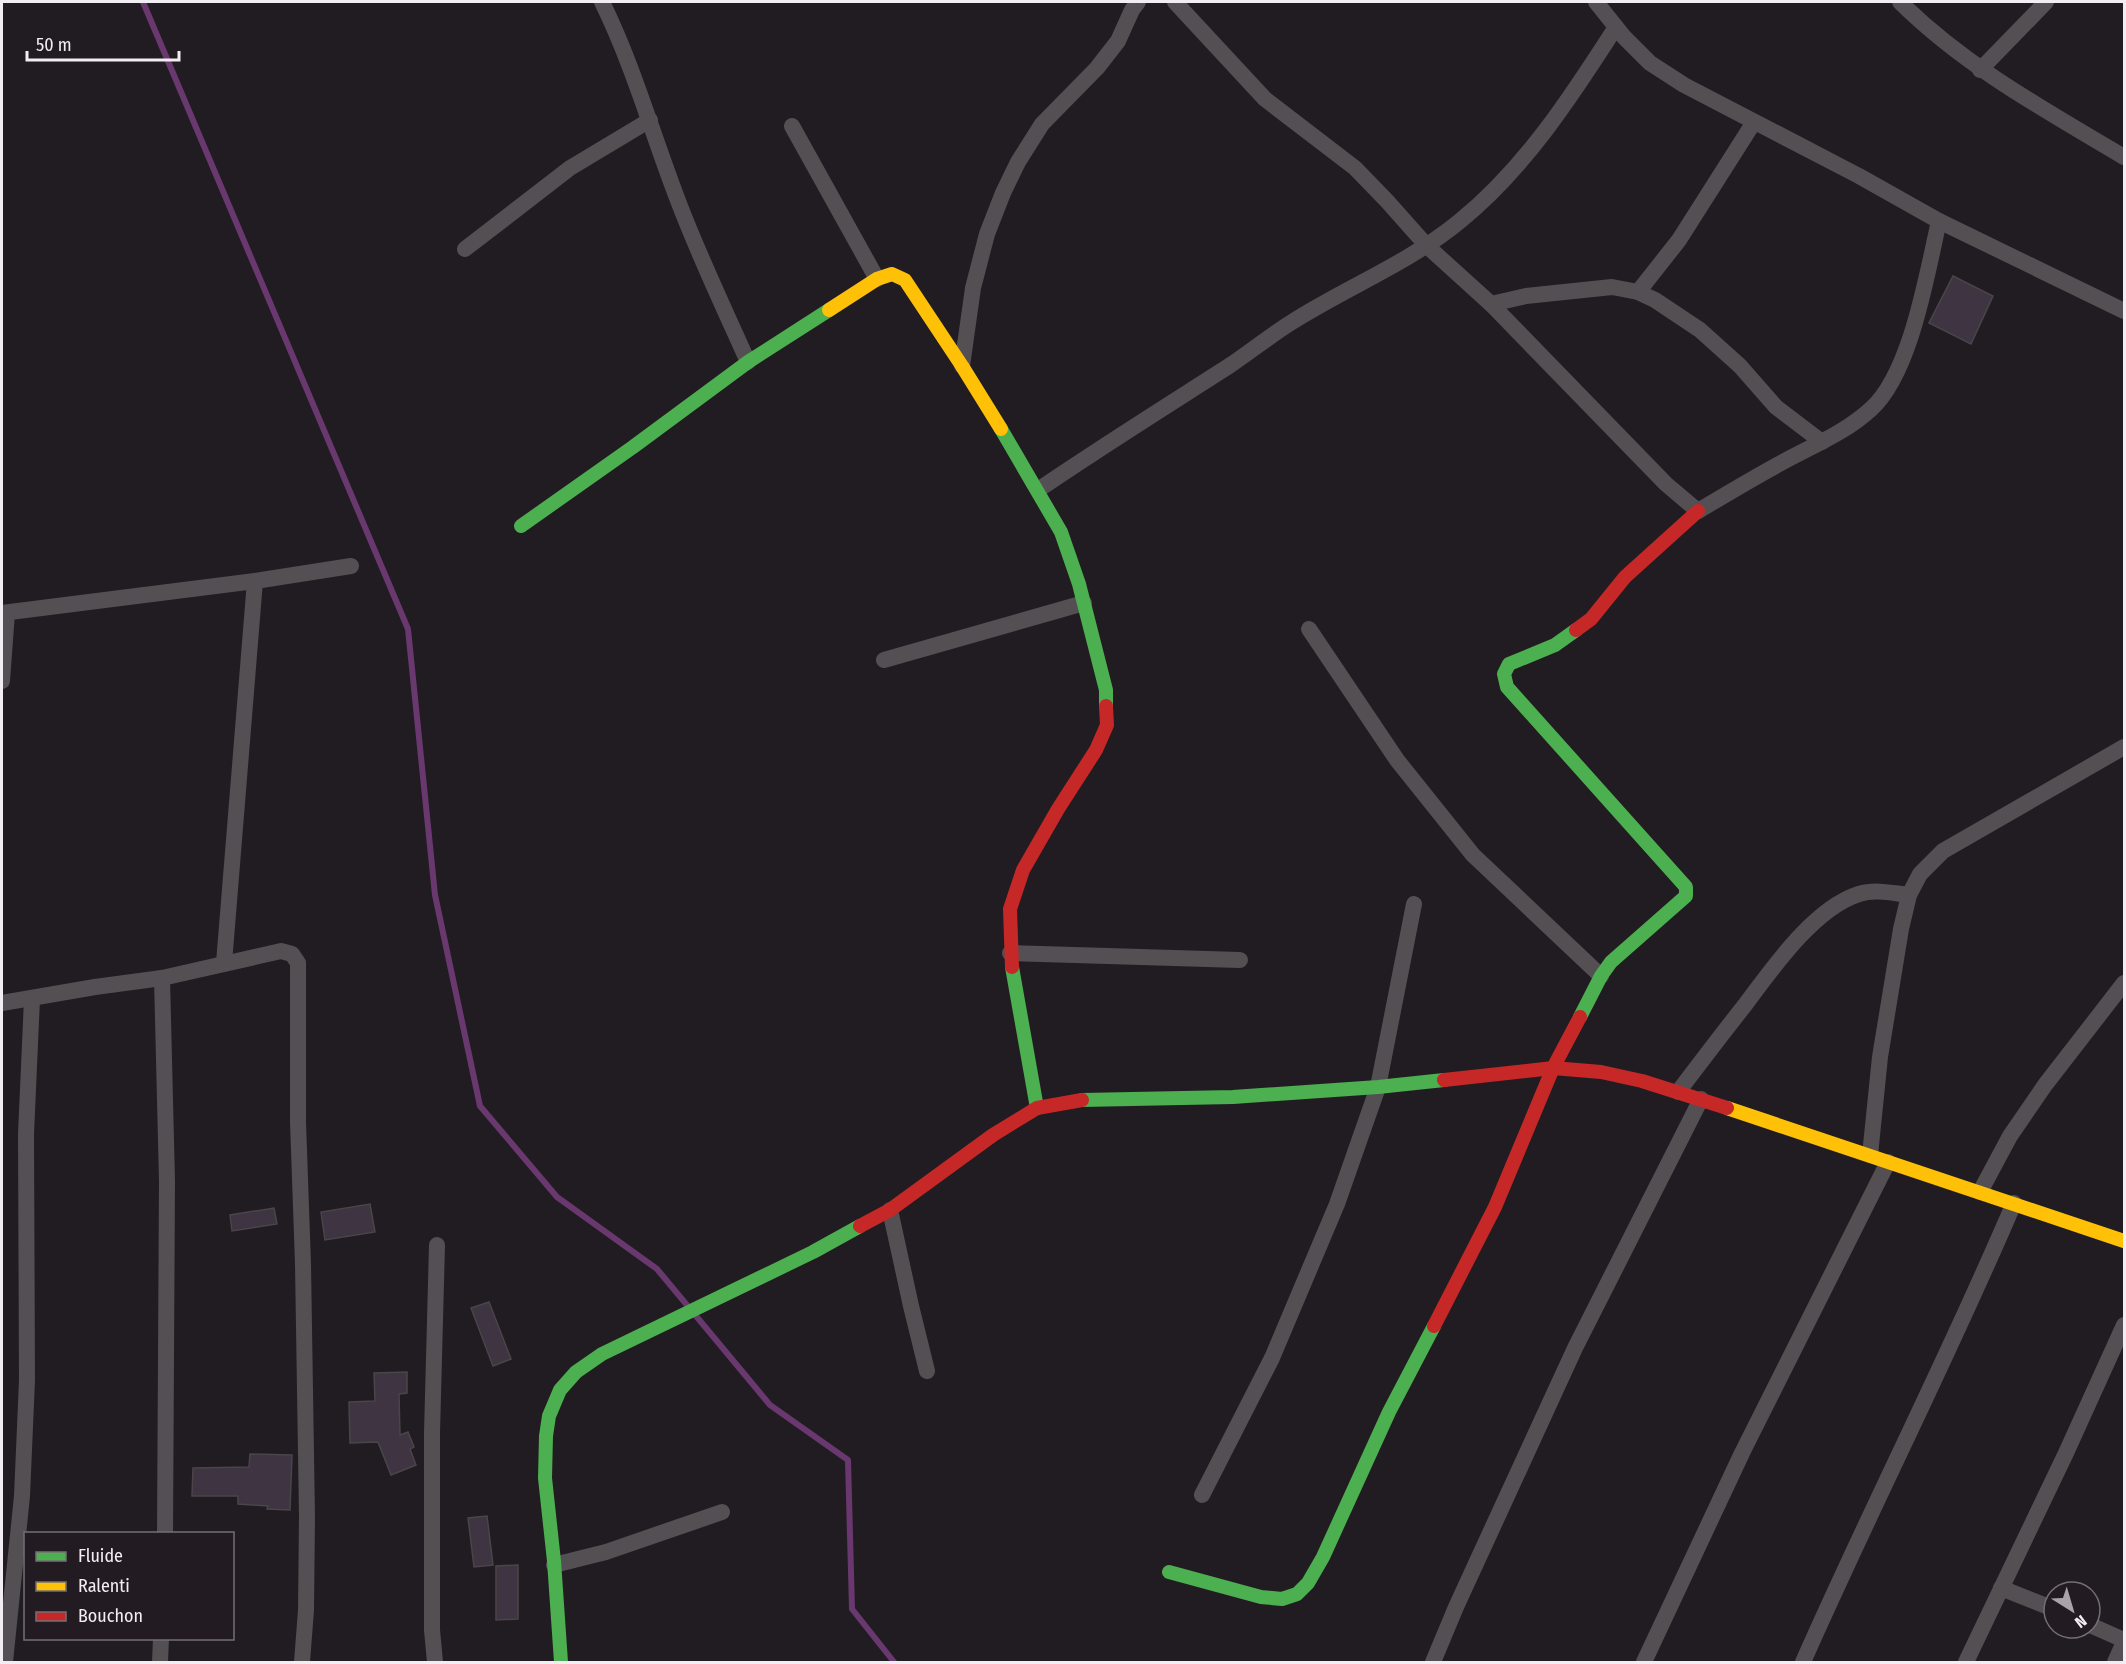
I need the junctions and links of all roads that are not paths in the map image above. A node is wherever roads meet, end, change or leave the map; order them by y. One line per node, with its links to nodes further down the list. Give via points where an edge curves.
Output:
1 (602, 2): 9 (street)
2 (1175, 2): 14 (street, via 1265,99 1355,168)
3 (1596, 2): 7 (street)
4 (1900, 2): 8 (street)
5 (2046, 2): 8 (street)
6 (1131, 4): 21 (street, via 1118,41 1042,124 1003,193 973,288)
7 (1616, 27): 10 (street, via 1650,63); 14 (street, via 1539,140 1461,221)
8 (1980, 70): 12 (street)
9 (650, 120): 15 (street, via 570,168); 20 (street, via 677,198)
10 (1754, 122): 13 (street); 17 (street, via 1679,240)
11 (792, 126): 16 (street)
12 (2124, 157)
13 (1939, 222): 19 (street); 22 (street, via 1912,332 1887,390 1872,409)
14 (1427, 246): 18 (street); 23 (street, via 1293,321)
15 (465, 249)
16 (877, 279): 20 (street); 21 (street, via 892,274 905,280)
17 (1638, 292): 18 (street, via 1612,287); 22 (street, via 1700,330 1740,366 1776,407)
18 (1491, 303): 24 (street, via 1666,484)
19 (2124, 311)
20 (748, 362): 25 (street)
21 (962, 366): 23 (street)
22 (1822, 442): 24 (street)
23 (1038, 490): 28 (street, via 1060,532)
24 (1698, 511): 39 (street, via 1625,576 1591,619 1555,645 1509,664 1504,674 1507,687 1686,887 1686,896 1611,962)
25 (521, 526)
26 (351, 566): 27 (street)
27 (255, 581): 29 (street); 38 (street)
28 (1084, 603): 31 (street); 36 (street, via 1106,690 1107,724 1096,750 1023,870 1010,909)
29 (4, 613): 32 (street)
30 (1309, 629): 39 (street, via 1396,760 1473,855)
31 (884, 660)
32 (2, 681)
33 (2124, 747): 34 (street, via 1943,851 1920,874)
34 (1909, 896): 46 (street, via 1859,894 1815,923 1785,953); 49 (street, via 1882,1046)
35 (1414, 904): 45 (street)
36 (1010, 953): 37 (street); 48 (street)
37 (1240, 960)
38 (224, 963): 40 (street); 70 (street, via 280,951 292,954 298,963 307,1517)
39 (1601, 976): 44 (street)
40 (162, 978): 42 (street); 60 (street, via 167,1181)
41 (2124, 983): 51 (street, via 2045,1084 2010,1136)
42 (32, 999): 43 (street); 68 (street, via 26,1134 27,1357 22,1497)
43 (2, 1003)
44 (1553, 1068): 45 (street); 46 (street, via 1601,1072); 62 (street, via 1495,1207 1308,1583 1297,1594 1281,1599)
45 (1378, 1087): 48 (street, via 1233,1097 1083,1100); 58 (street, via 1337,1204 1272,1358)
46 (1678, 1092): 47 (street)
47 (1701, 1099): 49 (street); 73 (street, via 1575,1348)
48 (1037, 1108): 53 (street)
49 (1870, 1155): 50 (street)
50 (1888, 1162): 51 (street); 74 (street, via 1742,1453)
51 (1980, 1192): 52 (street)
52 (2014, 1203): 54 (street); 75 (street)
53 (890, 1210): 57 (street); 61 (street, via 813,1252 602,1354 565,1383 556,1396 545,1437)
54 (2124, 1241)
55 (437, 1245): 71 (street, via 432,1433)
56 (2124, 1325): 63 (street)
57 (927, 1371)
58 (1202, 1495)
59 (722, 1512): 61 (street, via 606,1552)
60 (165, 1532)
61 (554, 1565): 72 (street)
62 (1169, 1572)
63 (2001, 1588): 64 (street); 76 (street)
64 (2042, 1604)
65 (2102, 1631): 67 (street)
66 (161, 1640): 69 (street)
67 (2124, 1641): 77 (street)
68 (5, 1662)
69 (160, 1662)
70 (302, 1662)
71 (435, 1662)
72 (561, 1662)
73 (1432, 1662)
74 (1644, 1662)
75 (1803, 1662)
76 (1966, 1662)
77 (2115, 1662)

